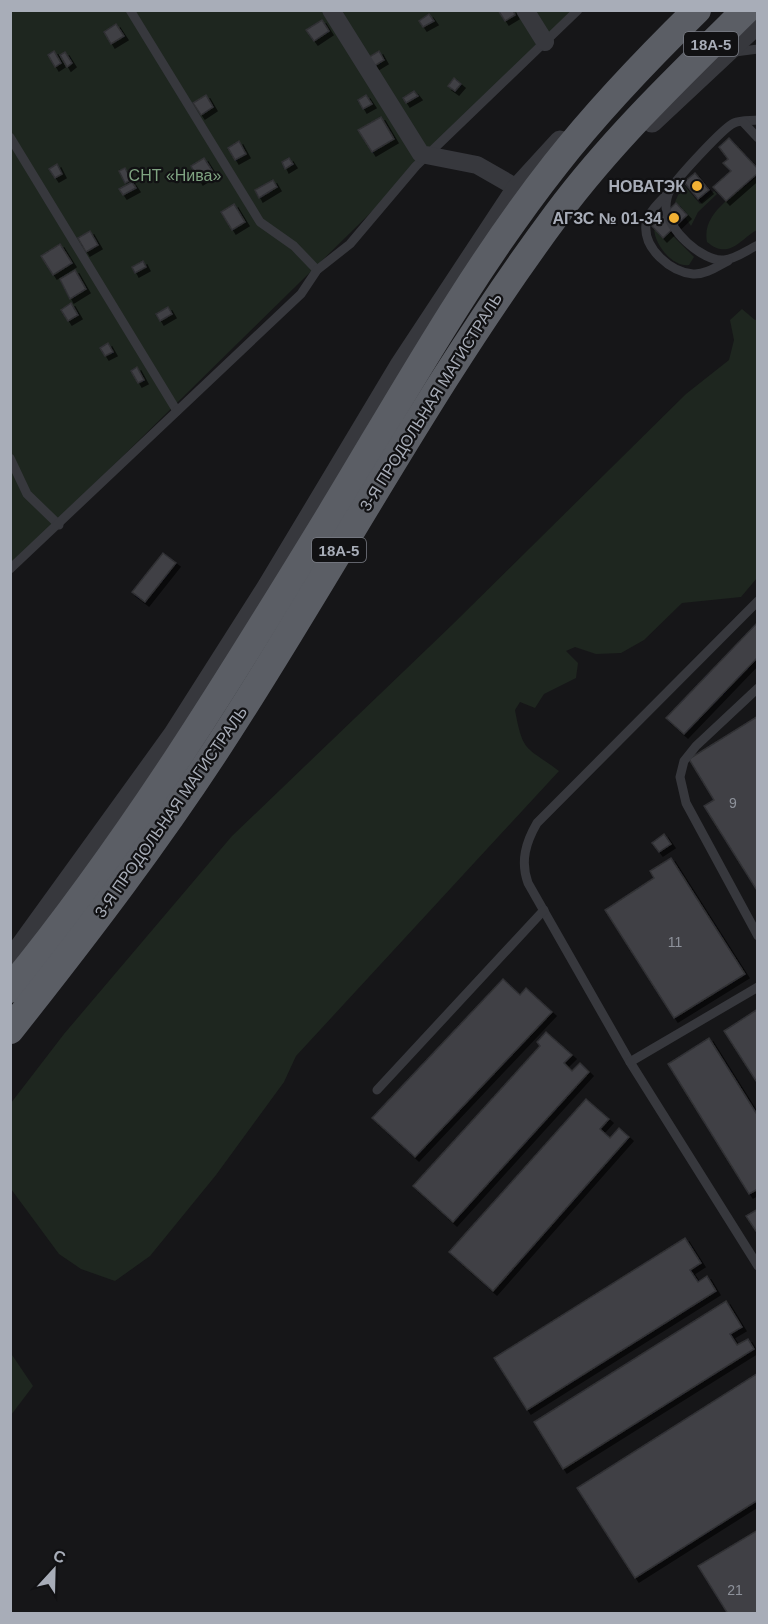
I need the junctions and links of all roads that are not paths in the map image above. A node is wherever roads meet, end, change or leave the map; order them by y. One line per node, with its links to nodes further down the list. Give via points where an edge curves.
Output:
1 (130, 10): 22 (lane, via 260,222 294,246)
2 (332, 10): 16 (street, via 417,149 421,154)
3 (525, 10): 8 (street)
4 (578, 10): 8 (lane)
5 (698, 10): 9 (highway, 3-Я ПРОДОЛЬНАЯ МАГИСТРАЛЬ / 18А-5)
6 (746, 10): 19 (highway, 3-Я ПРОДОЛЬНАЯ МАГИСТРАЛЬ / 18А-5, via 676,78)
7 (758, 23): 11 (street)
8 (545, 42): 16 (lane)
9 (663, 44): 17 (street, via 612,88); 33 (highway, 3-Я ПРОДОЛЬНАЯ МАГИСТРАЛЬ / 18А-5, via 601,109 532,196 406,389 192,736 107,862)
10 (758, 49): 11 (lane, via 732,52)
11 (717, 62): 19 (street)
12 (758, 120): 13 (lane)
13 (739, 122): 15 (lane); 18 (lane)
14 (10, 137): 23 (lane)
15 (758, 138)
16 (430, 153): 17 (street, via 477,165); 22 (lane, via 350,244)
17 (517, 188): 31 (street, via 395,374 174,734)
18 (669, 191): 21 (lane, via 666,206 675,228 710,257); 21 (lane, via 646,223 648,239 657,254 671,267 696,274)
19 (559, 212): 34 (highway, 3-Я ПРОДОЛЬНАЯ МАГИСТРАЛЬ / 18А-5, via 438,389 225,737 90,928)
20 (758, 245): 21 (lane)
21 (734, 258)
22 (317, 270): 23 (lane, via 301,294)
23 (177, 411): 25 (lane)
24 (10, 458): 25 (lane, via 27,494)
25 (59, 525): 26 (lane)
26 (10, 569)
27 (758, 602): 29 (lane, via 537,823 524,855 524,872)
28 (758, 688): 30 (lane, via 696,746 684,761 680,777 686,803)
29 (544, 910): 35 (lane); 36 (lane)
30 (758, 936)
31 (10, 961)
32 (758, 987): 35 (lane)
33 (10, 989)
34 (10, 1030)
35 (630, 1062): 37 (lane)
36 (377, 1090)
37 (758, 1266)

